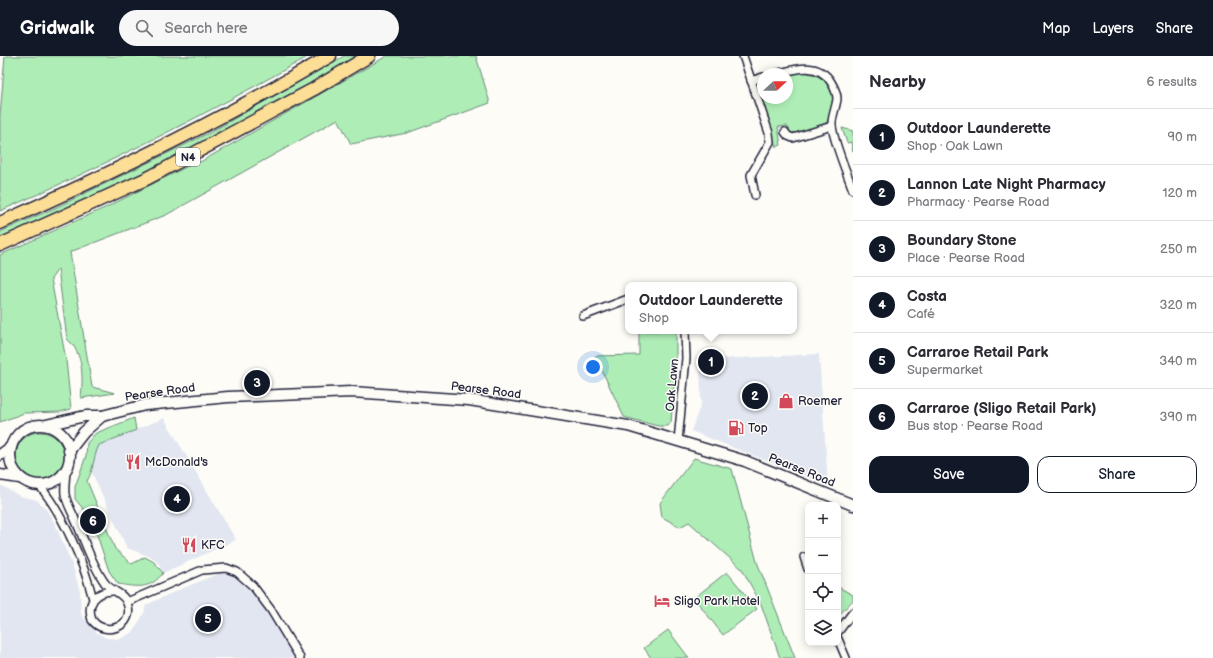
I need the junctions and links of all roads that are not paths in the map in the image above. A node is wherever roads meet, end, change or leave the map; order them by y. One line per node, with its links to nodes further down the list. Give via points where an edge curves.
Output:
1 (330, 56): 11 (highway, N4, via 224,116 124,166)
2 (369, 56): 12 (highway, N4, via 314,89 148,178)
3 (743, 56): 6 (street)
4 (793, 69): 7 (street, via 808,67 828,78 837,97)
5 (757, 80): 6 (street)
6 (751, 81): 10 (street, via 770,142 751,176)
7 (832, 126): 8 (street, via 793,138); 9 (street)
8 (785, 132)
9 (853, 190)
10 (755, 195)
11 (0, 223)
12 (0, 244)
13 (625, 300): 14 (street)
14 (583, 316)
15 (685, 334): 18 (street, Oak Lawn, via 686,358)
16 (102, 416): 17 (main road, Pearse Road, via 85,416); 18 (main road, Pearse Road, via 145,405 228,397 391,394 469,400 534,409 628,426); 20 (main road, Pearse Road, via 84,432)
17 (46, 425): 19 (main road, via 26,427 15,436); 20 (main road, via 60,433)
18 (678, 441): 26 (main road, Pearse Road, via 750,463)
19 (11, 447): 21 (main road); 24 (main road, via 12,466)
20 (70, 451): 22 (main road)
21 (0, 455)
22 (66, 469): 25 (main road, via 60,478 50,484); 29 (street, via 65,495 96,567 106,585)
23 (0, 475): 24 (main road)
24 (20, 478): 25 (main road)
25 (39, 485): 30 (street, via 61,518 88,580)
26 (853, 505)
27 (804, 557): 28 (street)
28 (805, 560)
29 (113, 591): 30 (street, via 106,591); 31 (street, via 119,593)
30 (93, 599): 31 (street, via 90,606 92,620 103,629 109,630 116,629 126,621 129,613)
31 (127, 602): 35 (street, via 202,570 226,568 237,572 253,586)
32 (852, 614): 33 (street)
33 (841, 628)
34 (841, 646): 36 (street)
35 (300, 658)
36 (846, 658)

